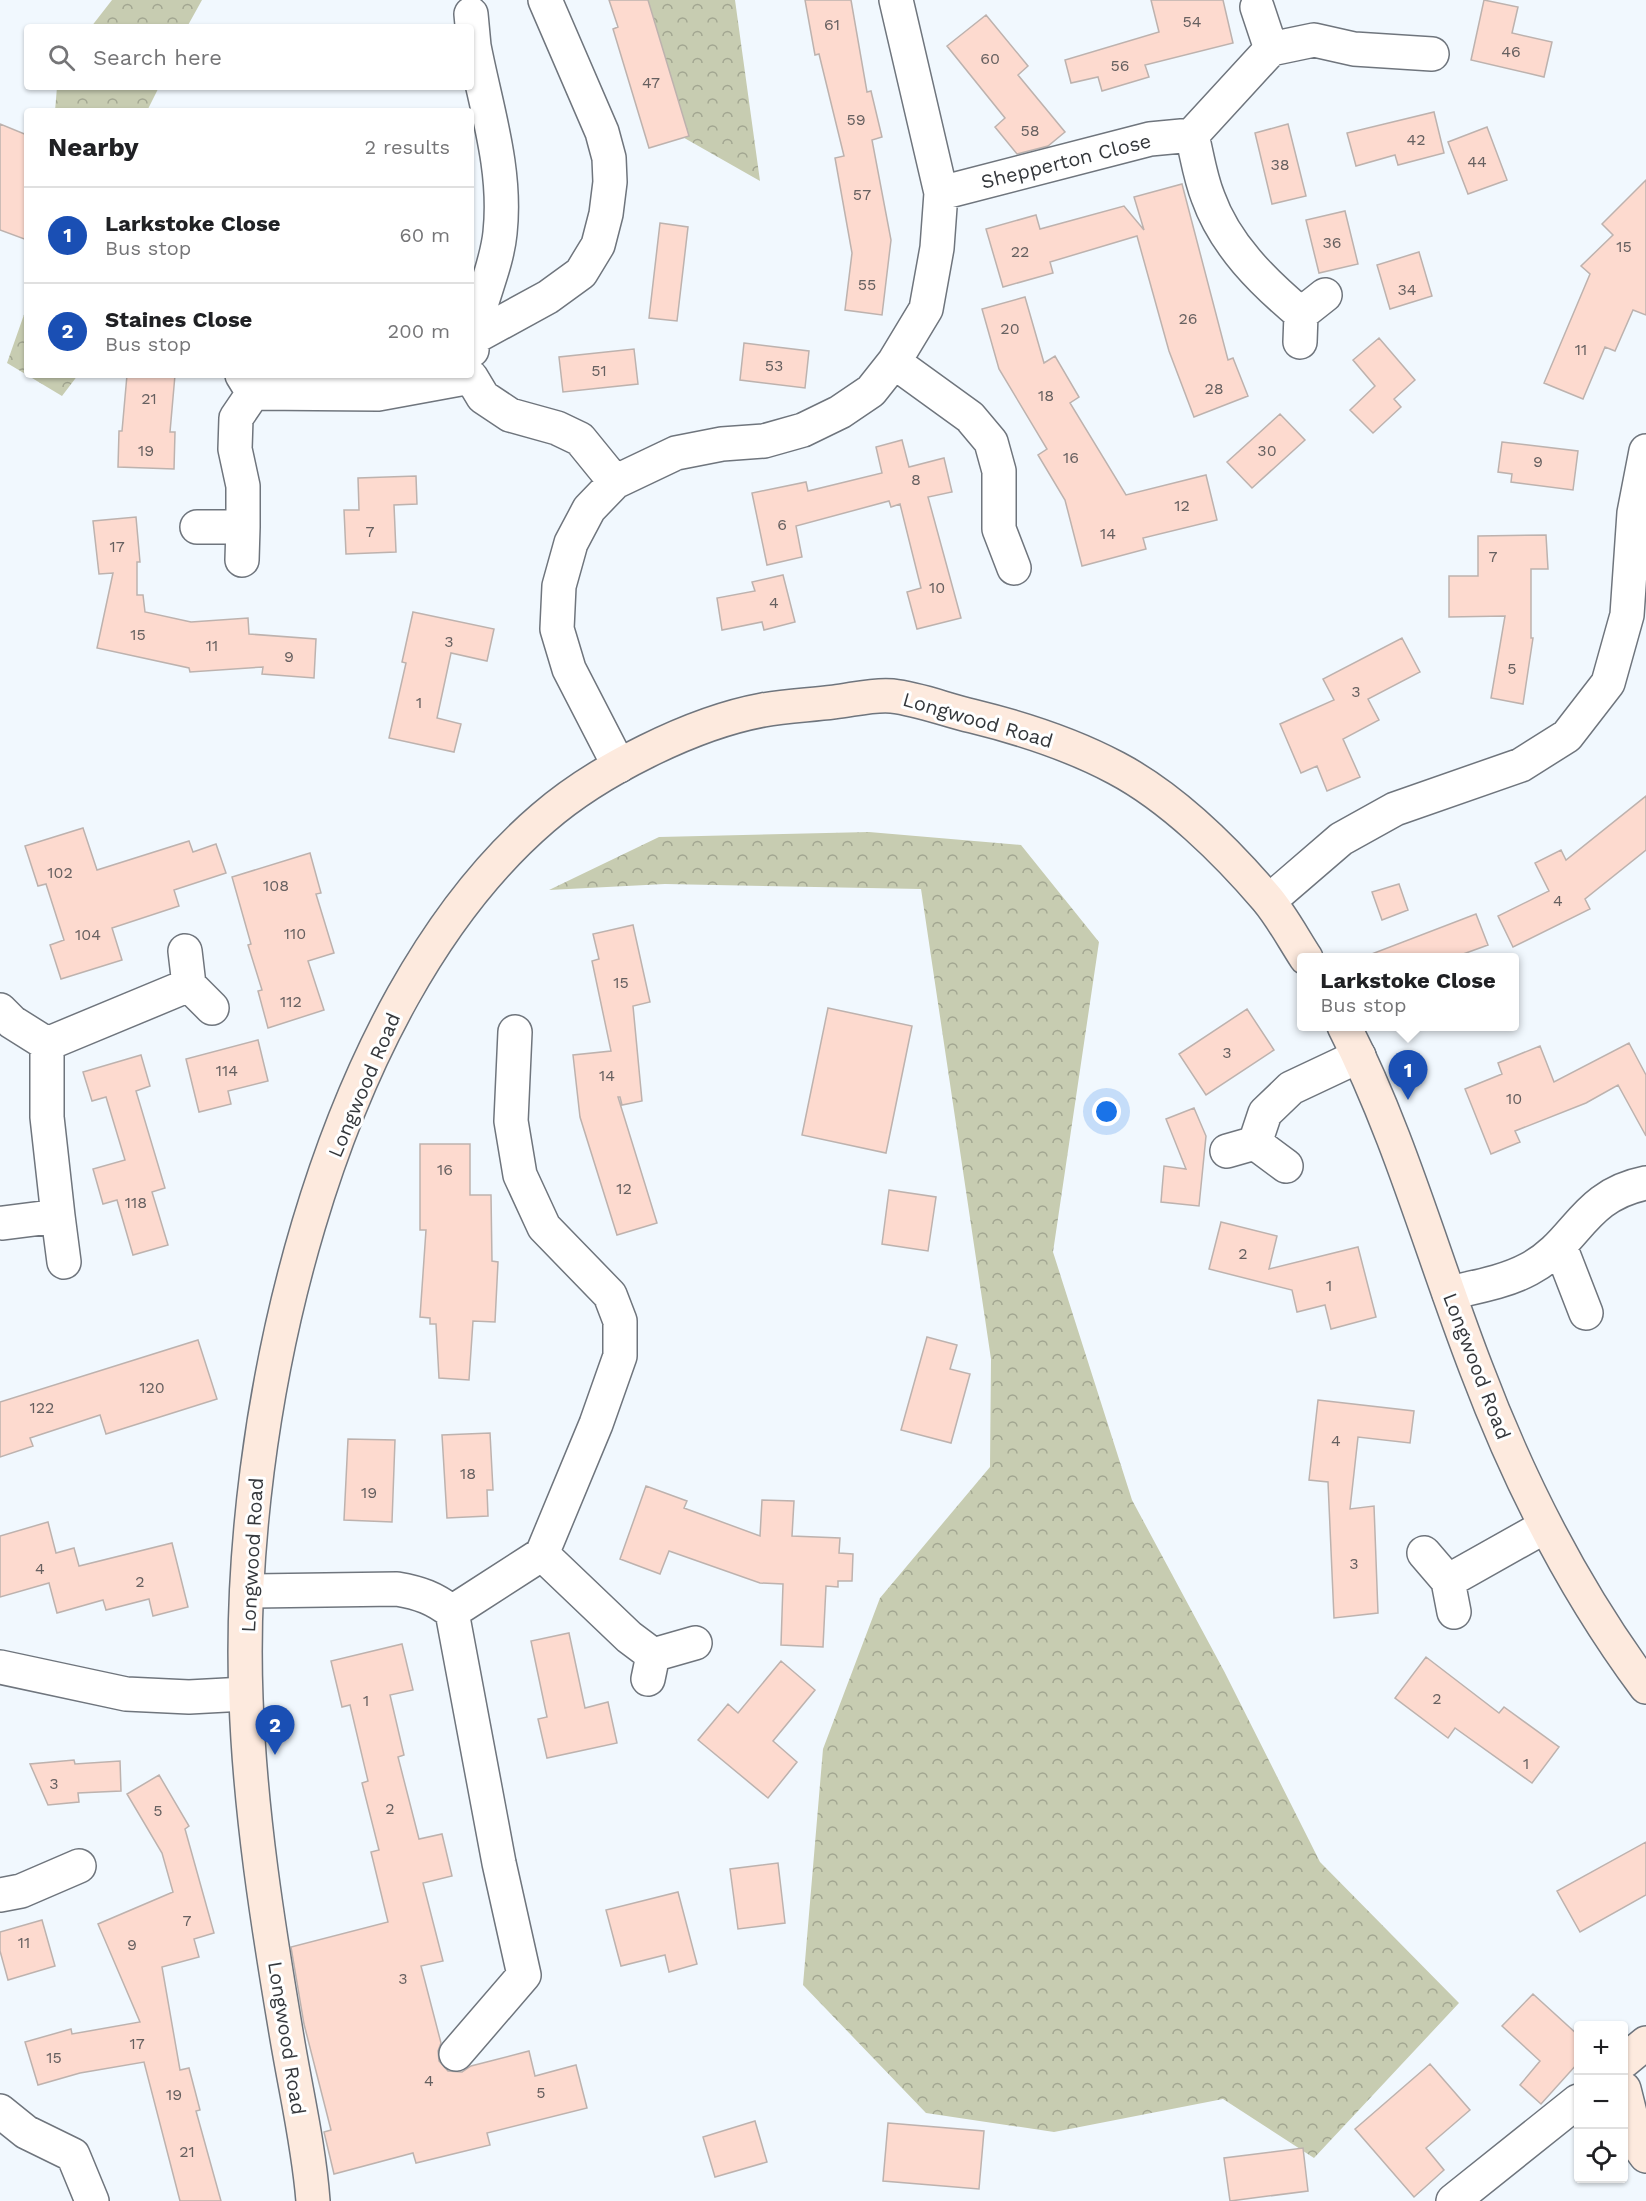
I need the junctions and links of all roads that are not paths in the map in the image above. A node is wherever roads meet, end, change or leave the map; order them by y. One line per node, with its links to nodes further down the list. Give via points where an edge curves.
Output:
1 (545, 0): 13 (street, via 602,132 609,166 606,214 597,245 581,273)
2 (896, 0): 10 (street)
3 (1257, 7): 6 (street)
4 (471, 14): 5 (street)
5 (471, 24)
6 (1271, 49): 7 (street, via 1314,40 1354,49); 9 (street)
7 (1432, 54)
8 (474, 55): 12 (street, via 503,194 500,236)
9 (1192, 135): 10 (street, Shepperton Close, via 1150,139); 11 (street, via 1208,197 1227,236 1268,286)
10 (941, 193): 14 (street, via 937,248 926,309)
11 (1309, 317)
12 (474, 352)
13 (474, 362)
14 (894, 362): 19 (street, via 871,391 840,412 802,429 764,441 676,453); 23 (street, via 970,417 991,442 999,471 999,529)
15 (474, 373): 19 (street, via 483,397 510,415 580,439)
16 (429, 378): 17 (street, via 378,394)
17 (247, 384): 21 (street, via 236,418 235,449 243,486)
18 (1646, 452): 24 (street, via 1634,513)
19 (615, 482): 25 (street, via 589,509 571,543 558,586 557,629 569,669)
20 (197, 527): 21 (street)
21 (243, 527): 22 (street)
22 (242, 560)
23 (1014, 568)
24 (1636, 617): 26 (street, via 1608,683 1567,736 1521,765 1395,809 1341,839)
25 (619, 766): 26 (street, Longwood Road, via 685,734 759,710 889,696 1011,726 1059,742 1118,769 1174,807); 47 (street, Longwood Road, via 545,816 497,863 447,926 387,1023 342,1126 304,1242 274,1364 255,1475)
26 (1269, 901): 28 (street, Longwood Road)
27 (185, 951): 29 (street)
28 (1303, 953)
29 (189, 985): 30 (street); 34 (street)
30 (212, 1008)
31 (0, 1010): 34 (street)
32 (1346, 1031): 35 (street, Longwood Road)
33 (516, 1032): 46 (street, via 511,1121 520,1175 544,1227 610,1295 620,1321 620,1356)
34 (47, 1044): 38 (street, via 47,1117)
35 (1359, 1056): 36 (street, via 1290,1088 1265,1113 1241,1147); 42 (street, Longwood Road, via 1426,1222)
36 (1286, 1166)
37 (1646, 1183): 40 (street, via 1630,1186 1601,1201)
38 (58, 1216): 39 (street); 41 (street)
39 (3, 1223)
40 (1560, 1246): 42 (street, via 1529,1269); 43 (street)
41 (64, 1262)
42 (1449, 1293): 44 (street, Longwood Road, via 1509,1451)
43 (1587, 1313)
44 (1544, 1527): 45 (street, via 1451,1596); 51 (street, Longwood Road, via 1586,1599)
45 (1424, 1553)
46 (542, 1554): 48 (street); 49 (street, via 629,1637 650,1667)
47 (247, 1591): 48 (street, via 397,1589 428,1596); 52 (street, Longwood Road)
48 (452, 1612): 56 (street, via 524,1975)
49 (695, 1644)
50 (0, 1667): 52 (street, via 126,1694)
51 (1646, 1687)
52 (245, 1694): 63 (street, Longwood Road, via 252,1801)
53 (79, 1866): 54 (street, via 21,1891)
54 (0, 1895)
55 (1646, 2043): 57 (street)
56 (456, 2054)
57 (1628, 2057)
58 (0, 2111): 62 (street, via 26,2132 74,2155)
59 (1628, 2111): 61 (street)
60 (1571, 2115): 64 (street)
61 (1636, 2147)
62 (92, 2201)
63 (313, 2201)
64 (1453, 2201)

